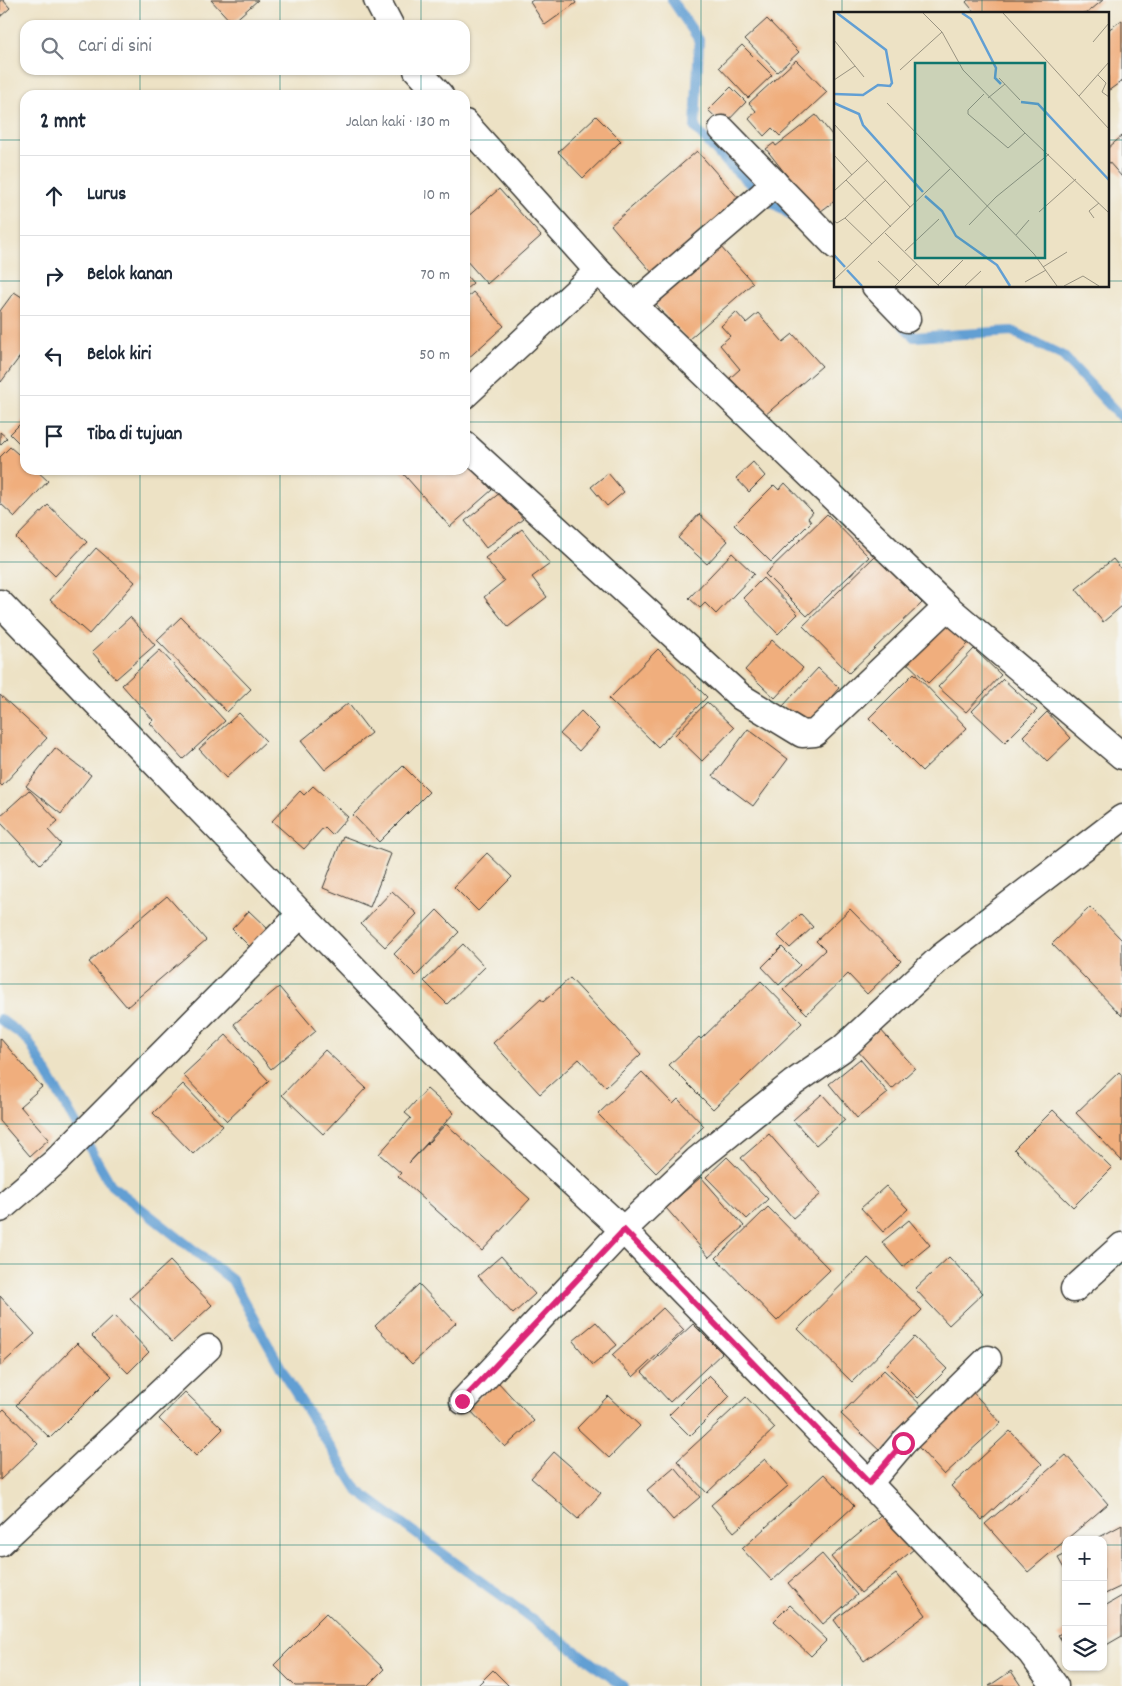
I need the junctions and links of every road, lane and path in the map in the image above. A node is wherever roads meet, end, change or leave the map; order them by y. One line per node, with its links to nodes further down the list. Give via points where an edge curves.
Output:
1 (377, 0): 2 (street)
2 (387, 20)
3 (422, 75): 4 (street)
4 (435, 90)
5 (470, 129): 9 (street)
6 (722, 129): 7 (street)
7 (774, 182): 8 (street); 11 (street)
8 (834, 244)
9 (598, 270): 11 (street); 13 (street)
10 (877, 288): 12 (street)
11 (634, 305): 16 (street)
12 (907, 319)
13 (470, 390)
14 (470, 450): 16 (street, via 741,697 802,734 815,733)
15 (0, 603): 19 (street)
16 (948, 607): 17 (street)
17 (1122, 756)
18 (1122, 818): 21 (street, via 941,957 842,1049 793,1083 697,1160)
19 (301, 914): 20 (street, via 55,1162); 21 (street, via 464,1082)
20 (0, 1209)
21 (624, 1230): 26 (street); 27 (street)
22 (1122, 1246): 23 (street)
23 (1074, 1289)
24 (208, 1348): 28 (street)
25 (988, 1358): 27 (street, via 903,1443)
26 (462, 1401)
27 (869, 1483): 29 (street, via 1031,1653)
28 (0, 1543)
29 (1055, 1686)

